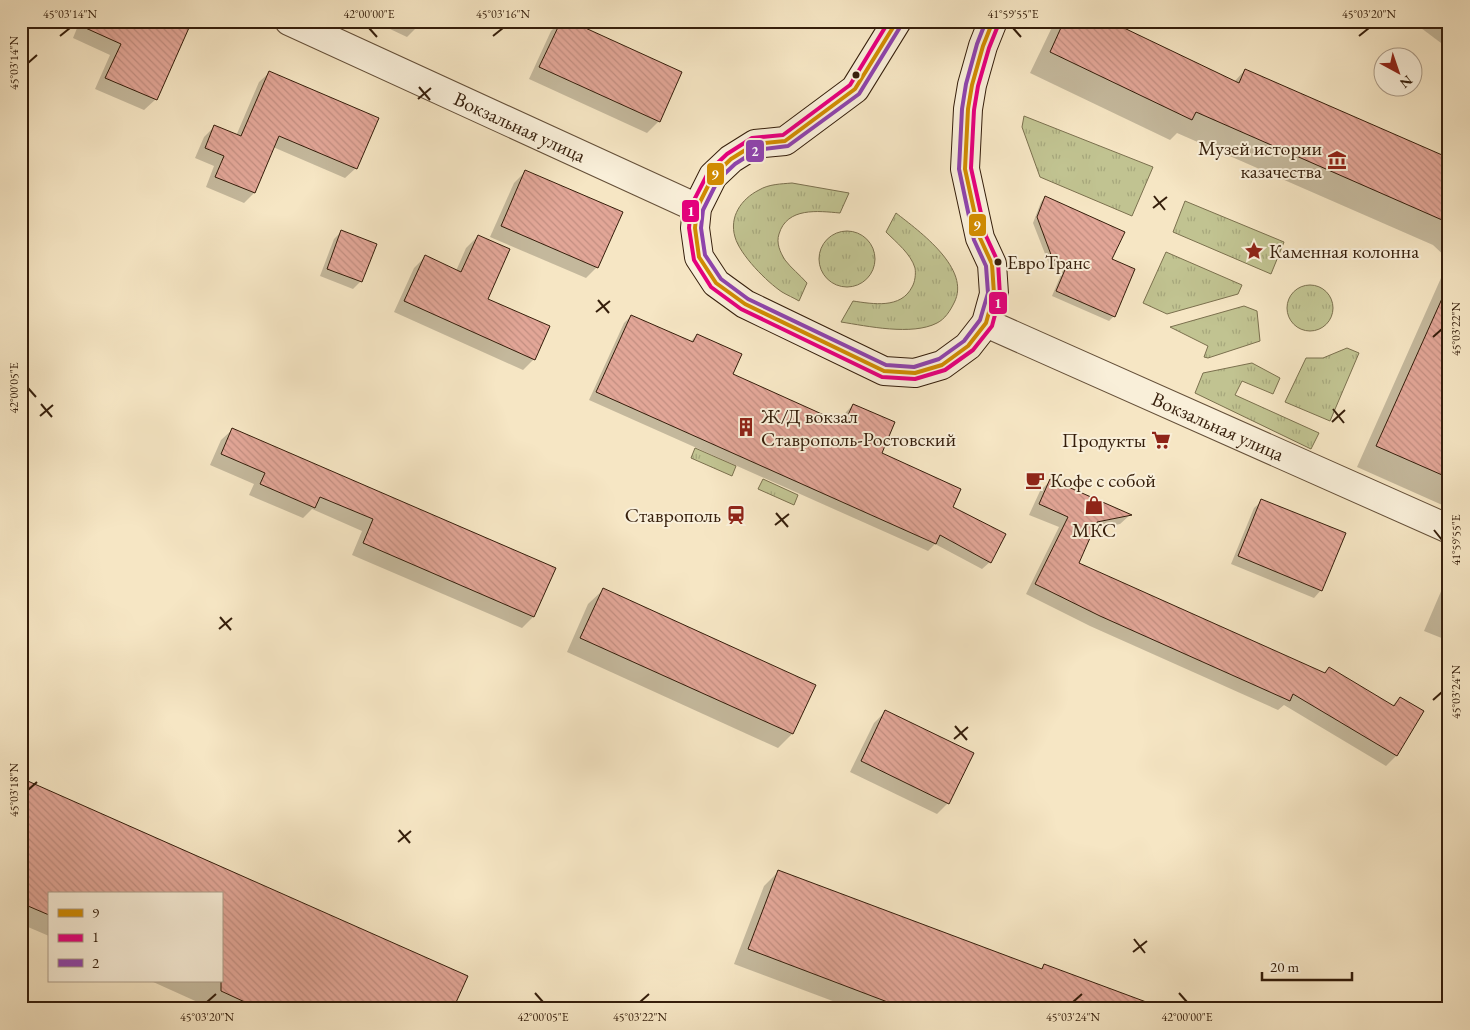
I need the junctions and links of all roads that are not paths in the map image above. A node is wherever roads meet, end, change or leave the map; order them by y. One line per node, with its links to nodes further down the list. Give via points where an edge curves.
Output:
1 (289, 21): 4 (main road, Вокзальная улица)
2 (896, 21): 4 (main road, via 855,89 785,141 755,144 730,158 713,176)
3 (993, 21): 5 (main road, via 972,85 965,169 980,238 992,264 994,294)
4 (697, 208): 5 (main road, via 695,228 699,257 716,283 745,304 884,370 915,373 942,365 968,346)
5 (986, 323): 6 (main road, Вокзальная улица)
6 (1449, 529)

